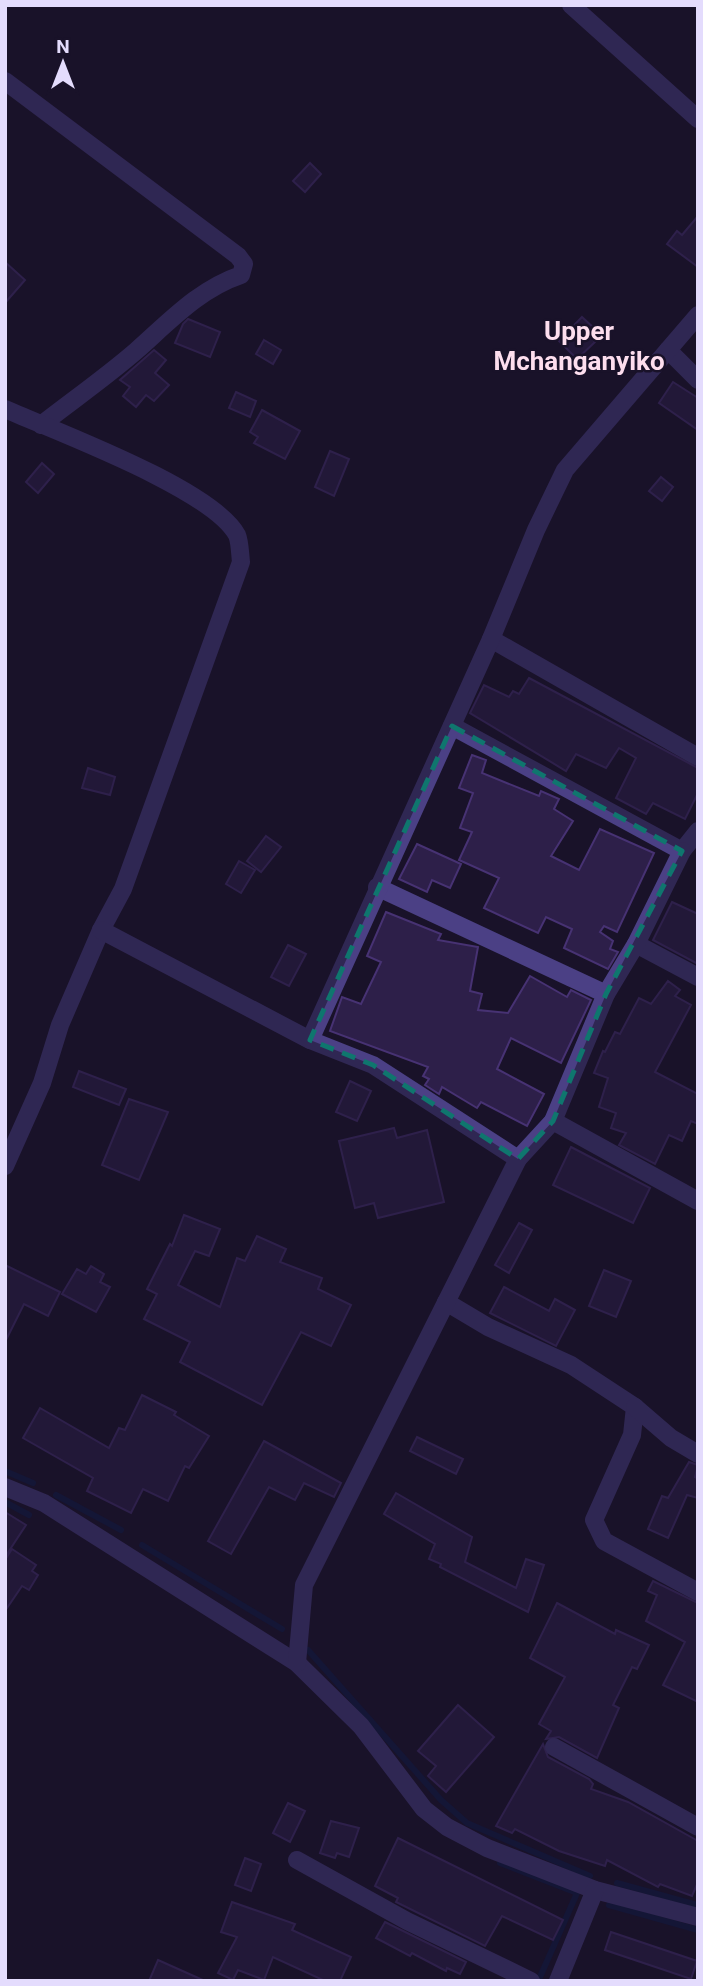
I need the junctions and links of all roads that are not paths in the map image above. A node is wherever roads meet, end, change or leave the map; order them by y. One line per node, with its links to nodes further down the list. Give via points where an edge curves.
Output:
1 (570, 5): 3 (street)
2 (5, 81): 8 (street, via 244,264 241,275 223,281 180,310)
3 (698, 119)
4 (698, 315): 5 (street)
5 (668, 350): 6 (street); 9 (street, via 565,470)
6 (698, 380)
7 (5, 409): 8 (street)
8 (41, 425): 15 (street, via 136,465 214,510 237,536 241,562 123,889)
9 (491, 639): 10 (street); 11 (street)
10 (452, 726): 13 (street); 14 (street)
11 (698, 757)
12 (698, 831): 13 (street)
13 (682, 850): 16 (street)
14 (377, 887): 18 (street); 19 (street)
15 (100, 930): 19 (street); 22 (street)
16 (636, 944): 17 (street); 18 (street)
17 (698, 977)
18 (606, 994): 20 (street)
19 (310, 1040): 21 (street, via 373,1065)
20 (553, 1121): 21 (street); 23 (street)
21 (518, 1159): 24 (street)
22 (5, 1166)
23 (698, 1201)
24 (446, 1302): 25 (street, via 571,1365); 29 (street, via 304,1585)
25 (635, 1407): 26 (street); 28 (street, via 632,1436 594,1520 604,1541)
26 (698, 1454)
27 (5, 1487): 29 (street, via 44,1503)
28 (698, 1592)
29 (297, 1663): 33 (street, via 361,1726 424,1809 447,1828)
30 (554, 1747): 31 (street)
31 (698, 1827)
32 (297, 1860): 35 (street, via 407,1921)
33 (595, 1890): 34 (street); 36 (street)
34 (698, 1917)
35 (531, 1981)
36 (558, 1981)

